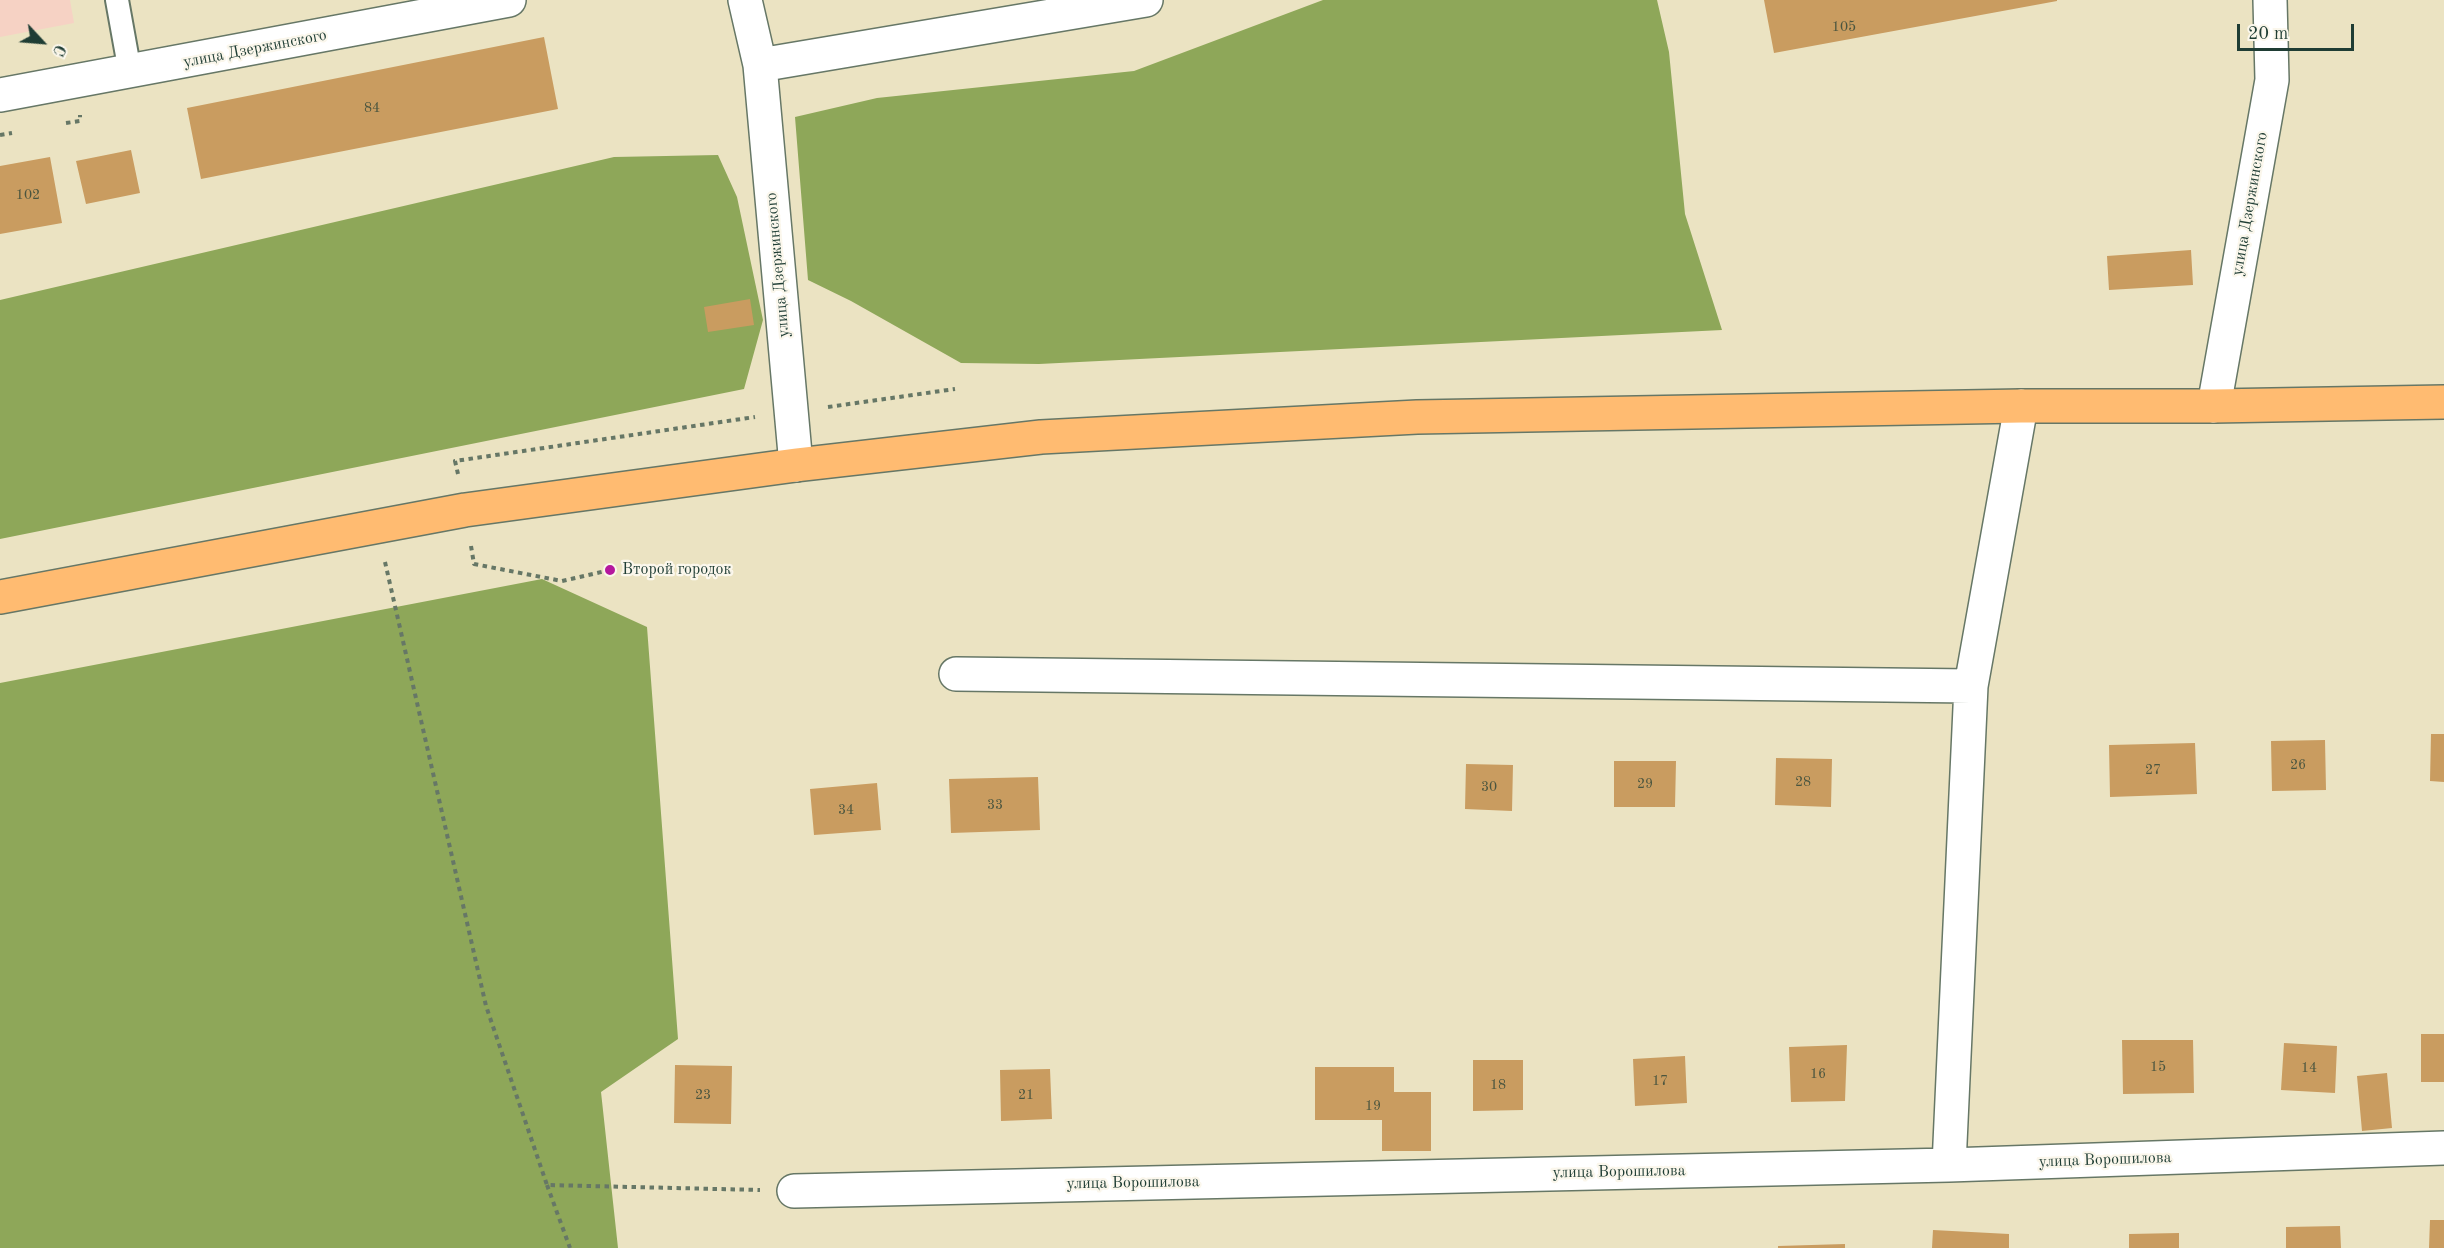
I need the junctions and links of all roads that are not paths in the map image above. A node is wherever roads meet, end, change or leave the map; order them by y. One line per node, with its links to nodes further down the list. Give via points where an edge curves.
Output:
1 (117, 0): 7 (lane)
2 (509, 0): 7 (street, улица Дзержинского)
3 (745, 0): 6 (street, улица Дзержинского)
4 (1146, 0): 6 (street)
5 (2270, 0): 11 (street, улица Дзержинского, via 2272,80)
6 (760, 65): 12 (street, улица Дзержинского)
7 (130, 72): 8 (street, улица Дзержинского)
8 (0, 95)
9 (2444, 402): 11 (main road)
10 (2021, 406): 11 (main road); 12 (main road, via 1417,417 1041,436); 15 (street)
11 (2214, 406)
12 (796, 465): 13 (main road, via 465,510)
13 (0, 597)
14 (956, 674): 15 (street)
15 (1971, 686): 17 (street)
16 (2444, 1148): 17 (street, улица Ворошилова)
17 (1949, 1165): 18 (street, улица Ворошилова)
18 (794, 1191)

